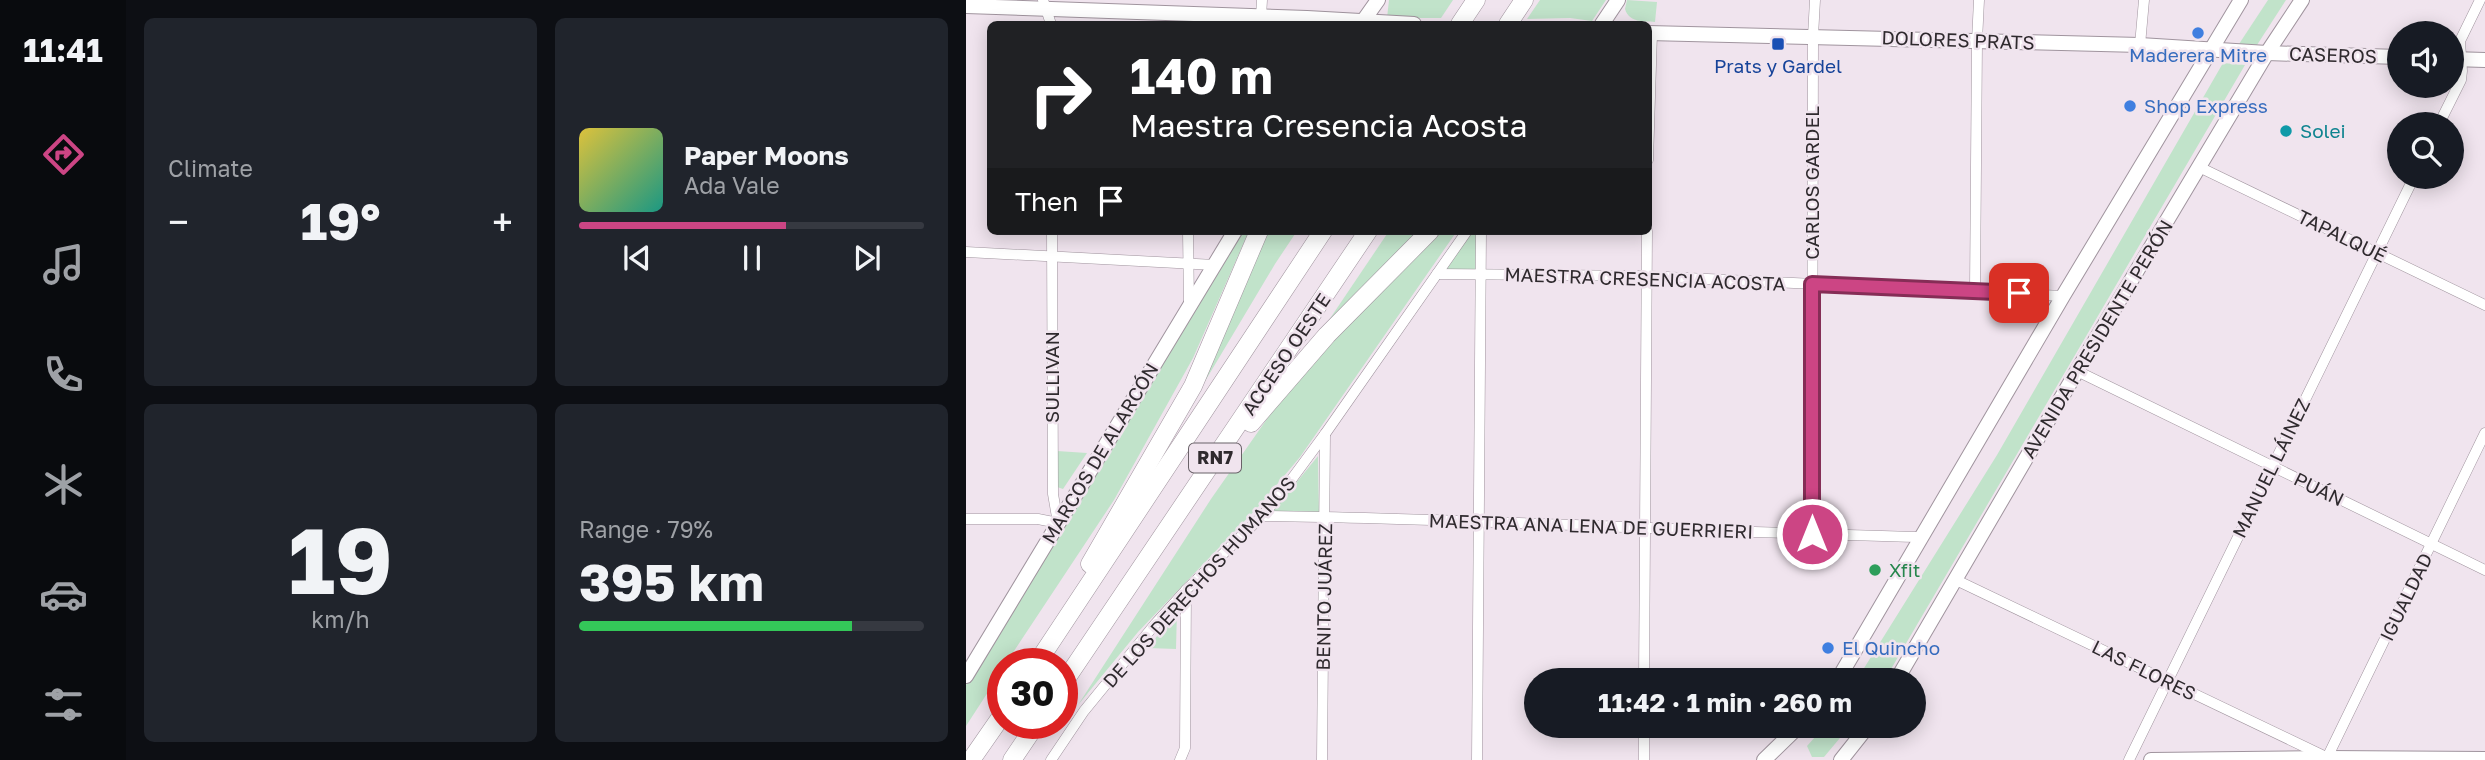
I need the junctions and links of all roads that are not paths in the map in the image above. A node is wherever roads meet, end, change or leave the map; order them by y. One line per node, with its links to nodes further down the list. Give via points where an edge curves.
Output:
1 (1262, 0): 14 (street)
2 (1378, 0): 17 (street)
3 (1476, 0): 18 (highway)
4 (1524, 0): 19 (highway)
5 (1618, 0): 20 (street)
6 (1815, 0): 23 (street, CARLOS GARDEL)
7 (1979, 0): 24 (street)
8 (2144, 0): 25 (street)
9 (2241, 0): 26 (street)
10 (2302, 0): 27 (street, AVENIDA PRESIDENTE PERÓN)
11 (2480, 0): 22 (street)
12 (1045, 5): 13 (street); 15 (street)
13 (966, 6)
14 (1261, 17): 15 (street); 16 (street)
15 (1187, 20)
16 (1328, 21)
17 (1363, 21)
18 (1462, 21)
19 (1510, 21)
20 (1604, 21)
21 (1652, 33): 23 (street, DOLORES PRATS)
22 (2464, 33)
23 (1813, 36): 24 (street, DOLORES PRATS); 51 (street, CARLOS GARDEL)
24 (1976, 41): 25 (street, DOLORES PRATS); 52 (street)
25 (2140, 45): 26 (street, DOLORES PRATS)
26 (2210, 48): 27 (street, DOLORES PRATS); 53 (street)
27 (2267, 53): 28 (street, CASEROS); 31 (street, AVENIDA PRESIDENTE PERÓN)
28 (2387, 57)
29 (2464, 59): 30 (street)
30 (2485, 60)
31 (2199, 167): 44 (street, TAPALQUÉ); 56 (street, AVENIDA PRESIDENTE PERÓN)
32 (2408, 189): 44 (street, MANUEL LÁINEZ)
33 (1052, 235): 45 (street, SULLIVAN)
34 (1188, 235): 46 (street)
35 (1233, 235): 47 (street, MARCOS DE ALARCÓN)
36 (1257, 235): 73 (highway, via 1192,386)
37 (1320, 235): 74 (highway, ACCESO OESTE / RN7)
38 (1365, 235): 60 (highway, ACCESO OESTE / RN7)
39 (1426, 235): 60 (highway, via 1327,335)
40 (1463, 235): 48 (street, DE LOS DERECHOS HUMANOS)
41 (1481, 235): 49 (street)
42 (1647, 235): 50 (street)
43 (966, 252): 45 (street)
44 (2377, 252): 55 (street, TAPALQUÉ); 59 (street, MANUEL LÁINEZ)
45 (1052, 256): 46 (street); 65 (street, SULLIVAN, via 1053,494)
46 (1188, 262): 47 (street); 54 (street)
47 (1215, 264): 54 (street, MARCOS DE ALARCÓN)
48 (1437, 274): 49 (street, MAESTRA CRESENCIA ACOSTA); 58 (street, DE LOS DERECHOS HUMANOS)
49 (1481, 274): 50 (street, MAESTRA CRESENCIA ACOSTA); 64 (street)
50 (1646, 276): 51 (street, MAESTRA CRESENCIA ACOSTA); 66 (street)
51 (1812, 284): 52 (street, MAESTRA CRESENCIA ACOSTA); 67 (street, CARLOS GARDEL)
52 (1975, 290): 53 (street, MAESTRA CRESENCIA ACOSTA)
53 (2063, 296): 68 (street)
54 (1189, 305): 65 (street, MARCOS DE ALARCÓN)
55 (2485, 305)
56 (2077, 371): 59 (street, PUÁN); 71 (street, AVENIDA PRESIDENTE PERÓN)
57 (2485, 433): 69 (street, IGUALDAD)
58 (1325, 434): 61 (street, DE LOS DERECHOS HUMANOS); 62 (street, BENITO JUÁREZ)
59 (2273, 466): 69 (street, PUÁN); 80 (street, MANUEL LÁINEZ)
60 (1188, 499): 75 (highway, ACCESO OESTE / RN7)
61 (1262, 516): 62 (street, MAESTRA ANA LENA DE GUERRIERI); 72 (street, DE LOS DERECHOS HUMANOS)
62 (1324, 517): 64 (street, MAESTRA ANA LENA DE GUERRIERI); 92 (street, BENITO JUÁREZ)
63 (966, 519): 65 (street)
64 (1480, 520): 66 (street, MAESTRA ANA LENA DE GUERRIERI); 93 (street)
65 (1058, 523): 79 (street, MARCOS DE ALARCÓN)
66 (1644, 528): 67 (street, MAESTRA ANA LENA DE GUERRIERI); 76 (street)
67 (1812, 534): 68 (street, MAESTRA ANA LENA DE GUERRIERI)
68 (1920, 537): 77 (street)
69 (2432, 543): 70 (street, PUÁN); 86 (street, IGUALDAD)
70 (2485, 570)
71 (1956, 580): 78 (street, AVENIDA PRESIDENTE PERÓN); 80 (street, LAS FLORES)
72 (1186, 590): 90 (street, DE LOS DERECHOS HUMANOS, via 1092,701); 91 (street, via 1185,748)
73 (1044, 648)
74 (1046, 648)
75 (1078, 661)
76 (1644, 668)
77 (1844, 668)
78 (1904, 668)
79 (966, 676)
80 (2167, 680): 86 (street, LAS FLORES); 97 (street, MANUEL LÁINEZ)
81 (987, 737): 88 (highway)
82 (1644, 738): 94 (street)
83 (1787, 738): 95 (street)
84 (1858, 738): 96 (street)
85 (1026, 739): 89 (highway)
86 (2329, 759): 87 (street); 99 (street)
87 (2485, 759)
88 (971, 760)
89 (1012, 760)
90 (1051, 760)
91 (1180, 760)
92 (1322, 760)
93 (1477, 760)
94 (1644, 760)
95 (1764, 760)
96 (1841, 760)
97 (2129, 760)
98 (2151, 760): 99 (street)
99 (2166, 760)

